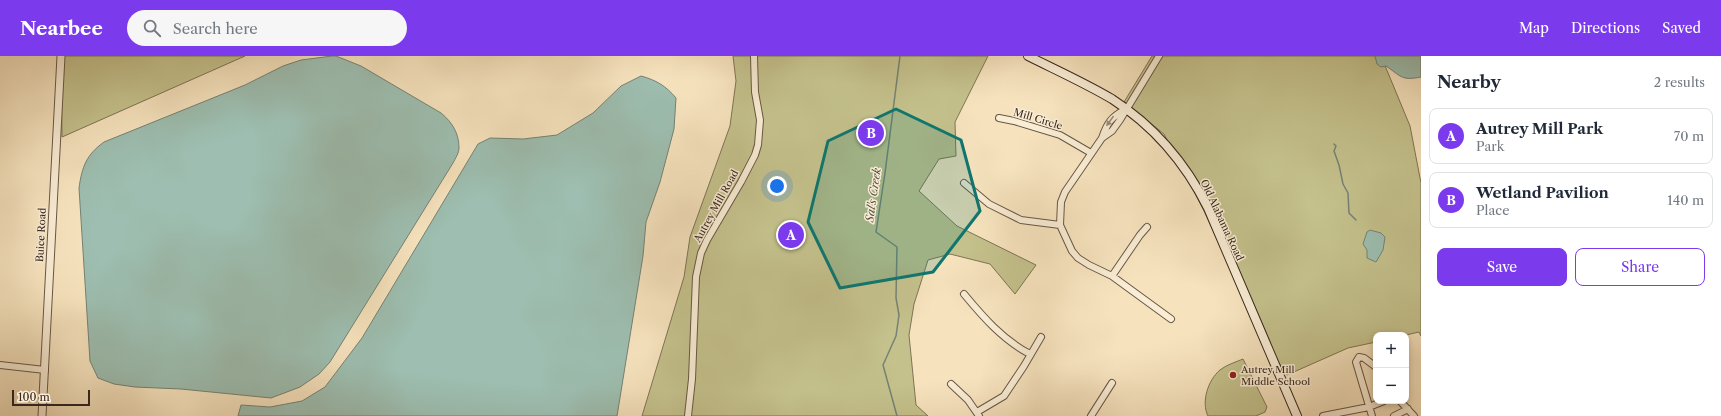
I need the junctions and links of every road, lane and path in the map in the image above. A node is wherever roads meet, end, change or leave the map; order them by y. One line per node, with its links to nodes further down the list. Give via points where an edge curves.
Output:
1 (61, 56): 18 (street, Buice Road)
2 (754, 56): 27 (street, Autrey Mill Road, via 755,92 760,120 758,145 741,182 706,240 701,253 696,277)
3 (1028, 56): 5 (main road, Old Alabama Road, via 1098,91)
4 (1159, 56): 5 (street)
5 (1126, 109): 7 (street, via 1114,115); 29 (main road, Old Alabama Road, via 1179,160 1200,193)
6 (999, 118): 7 (street, Mill Circle, via 1060,135)
7 (1091, 153): 9 (street, via 1065,192 1061,202)
8 (964, 183): 9 (street, via 990,204 1021,220)
9 (1060, 225): 11 (street, via 1078,258)
10 (1148, 227): 11 (street)
11 (1112, 276): 13 (street)
12 (964, 294): 15 (street, via 1004,337 1017,348)
13 (1171, 319)
14 (1041, 337): 15 (street)
15 (1030, 354): 25 (street, via 1004,396)
16 (0, 365): 18 (street)
17 (1373, 365): 23 (street, via 1359,357 1356,362)
18 (45, 370): 26 (street, Buice Road)
19 (1112, 383): 28 (street)
20 (951, 384): 25 (street)
21 (1376, 404): 23 (street)
22 (1403, 404): 24 (street)
23 (1369, 407): 30 (street); 31 (street)
24 (1408, 409): 32 (street); 33 (street)
25 (978, 414)
26 (42, 416)
27 (688, 416)
28 (1091, 416)
29 (1297, 416)
30 (1323, 416)
31 (1372, 416)
32 (1394, 416)
33 (1414, 416)

